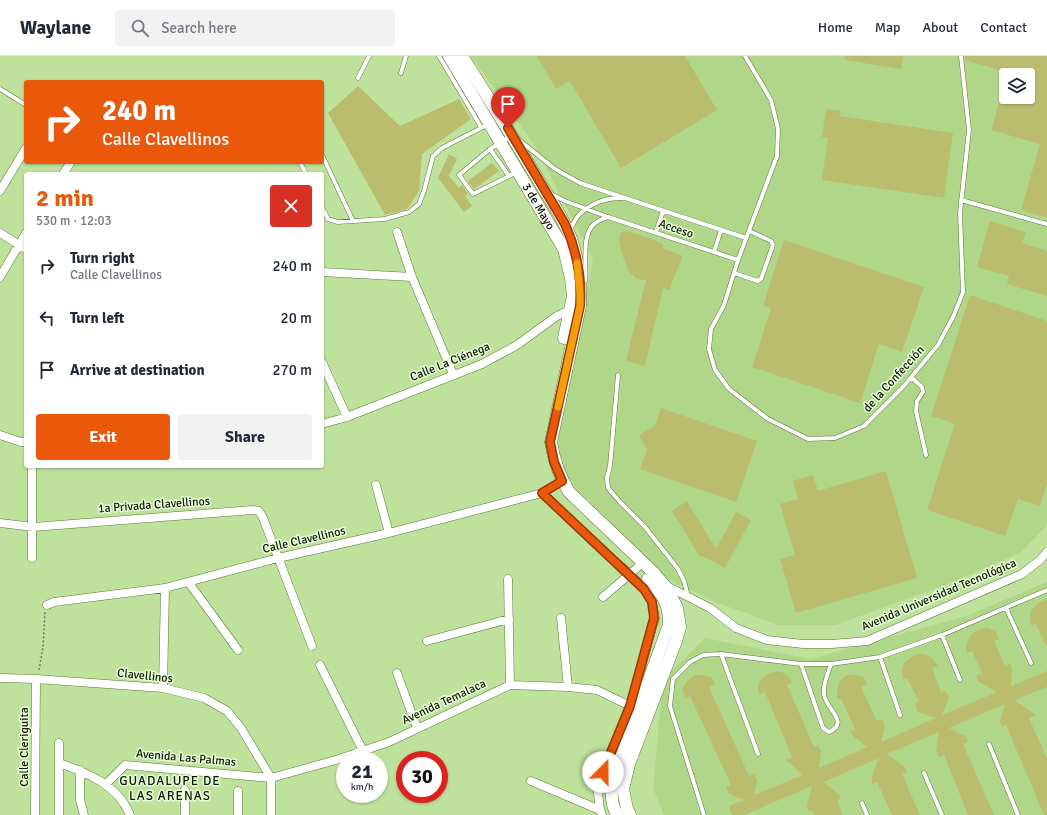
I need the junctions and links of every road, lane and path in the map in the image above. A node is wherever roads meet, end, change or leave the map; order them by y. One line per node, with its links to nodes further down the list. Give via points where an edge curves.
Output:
1 (369, 56): 9 (lane)
2 (406, 56): 8 (lane)
3 (439, 56): 13 (lane)
4 (449, 56): 13 (main road, 3 de Mayo)
5 (462, 56): 12 (main road)
6 (745, 56): 32 (lane, de la Confección, via 771,100 778,129 777,156)
7 (961, 56): 24 (lane, de la Confección, via 969,130)
8 (401, 73)
9 (358, 78)
10 (0, 89): 11 (lane)
11 (24, 104)
12 (503, 121): 13 (lane); 14 (main road)
13 (485, 126): 15 (main road, 3 de Mayo); 29 (lane, via 442,148 434,156 418,204 409,212 385,219)
14 (512, 135): 15 (lane); 19 (main road); 23 (lane, Acceso, via 555,169 580,183)
15 (500, 142): 16 (lane); 20 (main road, 3 de Mayo)
16 (490, 149): 20 (lane); 20 (lane, via 459,175 474,194)
17 (24, 151): 22 (street)
18 (324, 159): 29 (lane)
19 (531, 167): 20 (lane); 21 (main road)
20 (514, 174): 39 (main road, 3 de Mayo, via 530,186)
21 (542, 190): 25 (lane, Acceso); 34 (main road)
22 (0, 191)
23 (626, 198): 25 (lane, Acceso, via 611,198); 27 (lane, Acceso)
24 (961, 200): 30 (lane); 50 (lane, de la Confección, via 963,292 938,345)
25 (587, 208): 28 (lane, Acceso); 34 (lane, Acceso, via 579,214)
26 (324, 211): 29 (lane, via 328,219 338,222)
27 (663, 211): 31 (lane, Acceso); 35 (lane)
28 (608, 217): 35 (lane, Acceso); 46 (lane, via 594,223 589,230 586,239 585,280)
29 (353, 221)
30 (1047, 224)
31 (721, 230): 37 (lane, Acceso); 40 (lane)
32 (749, 231): 37 (lane, de la Confección); 43 (lane, via 771,241 773,245 761,279 758,281)
33 (397, 232): 45 (street)
34 (568, 232): 39 (lane, Acceso); 46 (main road, via 577,267)
35 (656, 232): 40 (lane, Acceso)
36 (0, 233): 38 (street)
37 (746, 238): 41 (lane, de la Confección)
38 (22, 246): 44 (street)
39 (562, 247): 46 (main road, 3 de Mayo, via 571,278 572,296)
40 (714, 252): 41 (lane, Acceso)
41 (738, 260): 43 (lane, de la Confección)
42 (324, 272): 45 (street)
43 (734, 273): 50 (lane, de la Confección, via 724,305 711,329 709,349 715,370 729,389 768,419 808,439 835,438 864,426)
44 (0, 277)
45 (412, 277): 48 (street)
46 (577, 303): 48 (street, Calle La Ciénega, via 517,345 482,364); 57 (main road, 3 de Mayo, via 546,429 545,450 550,470)
47 (324, 366): 51 (street)
48 (453, 374): 51 (street, Calle La Ciénega)
49 (618, 375): 72 (lane, via 608,488 645,527 678,569)
50 (911, 377): 55 (lane, via 922,386 923,392 917,402 916,411)
51 (347, 417): 52 (street, Calle La Ciénega)
52 (324, 423)
53 (0, 435): 54 (street)
54 (24, 442)
55 (926, 455)
56 (32, 468): 61 (street)
57 (559, 483): 59 (street, Calle Clavellinos); 66 (main road, 3 de Mayo, via 574,506); 69 (main road, via 654,573)
58 (376, 485): 62 (street)
59 (542, 493): 62 (street, Calle Clavellinos); 66 (street, via 604,552)
60 (0, 523): 61 (street, 1a Privada Clavellinos)
61 (33, 527): 64 (street); 65 (street, 1a Privada Clavellinos, via 253,510 259,512 263,518)
62 (389, 533): 65 (street, Calle Clavellinos)
63 (1047, 552): 72 (street, Avenida Universidad Tecnológica, via 1022,574 867,641 803,644 767,640 736,628 710,608)
64 (32, 558)
65 (278, 558): 68 (street, Calle Clavellinos); 80 (street, 1a Privada Clavellinos)
66 (634, 571): 69 (main road, 3 de Mayo); 73 (street)
67 (508, 579): 77 (street)
68 (189, 582): 70 (street, Calle Clavellinos); 81 (street)
69 (653, 586): 72 (street, Avenida Universidad Tecnológica); 95 (street, via 654,618); 120 (main road, 3 de Mayo, via 665,600 669,612 669,625 614,775 611,791 613,808); 121 (main road, via 668,590 677,608 680,627 629,764 623,789)
70 (165, 588): 74 (street, Calle Clavellinos); 94 (street)
71 (1047, 590): 75 (lane)
72 (688, 596)
73 (603, 597)
74 (47, 605): 90 (path)
75 (1006, 608): 78 (lane); 84 (lane)
76 (561, 618): 93 (street)
77 (509, 619): 79 (street); 92 (street)
78 (942, 635): 83 (lane); 91 (lane)
79 (427, 641)
80 (312, 646)
81 (238, 650)
82 (721, 654): 85 (lane); 101 (lane); 122 (lane, via 703,655 690,662 673,679 670,706)
83 (880, 657): 86 (lane); 96 (lane)
84 (1031, 663)
85 (801, 664): 86 (lane); 86 (lane, via 823,728 829,732 838,724 825,698 824,686)
86 (831, 664)
87 (320, 665): 100 (street)
88 (397, 673): 97 (street)
89 (0, 678): 90 (street, Clavellinos)
90 (36, 679): 94 (street, Clavellinos); 113 (street, Calle Cleriguita)
91 (960, 680)
92 (510, 685): 93 (street, Avenida Temalaca); 97 (street, Avenida Temalaca)
93 (568, 687): 95 (street, Avenida Temalaca, via 597,690)
94 (163, 688): 106 (street, Clavellinos, via 204,698 227,711 242,728)
95 (630, 706): 112 (street, via 597,785)
96 (900, 715)
97 (417, 728): 100 (street, Avenida Temalaca)
98 (59, 743): 103 (street)
99 (989, 744): 125 (lane)
100 (363, 751)
101 (758, 754)
102 (336, 760): 106 (street, Avenida Temalaca)
103 (59, 763): 104 (street); 114 (street)
104 (80, 770): 108 (street); 115 (street, via 80,800)
105 (924, 773): 124 (lane)
106 (271, 778): 108 (street, Avenida Las Palmas, via 125,765); 119 (street)
107 (531, 781): 112 (street)
108 (106, 784): 116 (street, via 127,807)
109 (185, 790): 117 (street)
110 (238, 791): 118 (street)
111 (862, 803): 123 (lane)
112 (601, 813)
113 (35, 815)
114 (59, 815)
115 (84, 815)
116 (130, 815)
117 (184, 815)
118 (238, 815)
119 (271, 815)
120 (617, 815)
121 (630, 815)
122 (704, 815)
123 (867, 815)
124 (942, 815)
125 (1018, 815)

